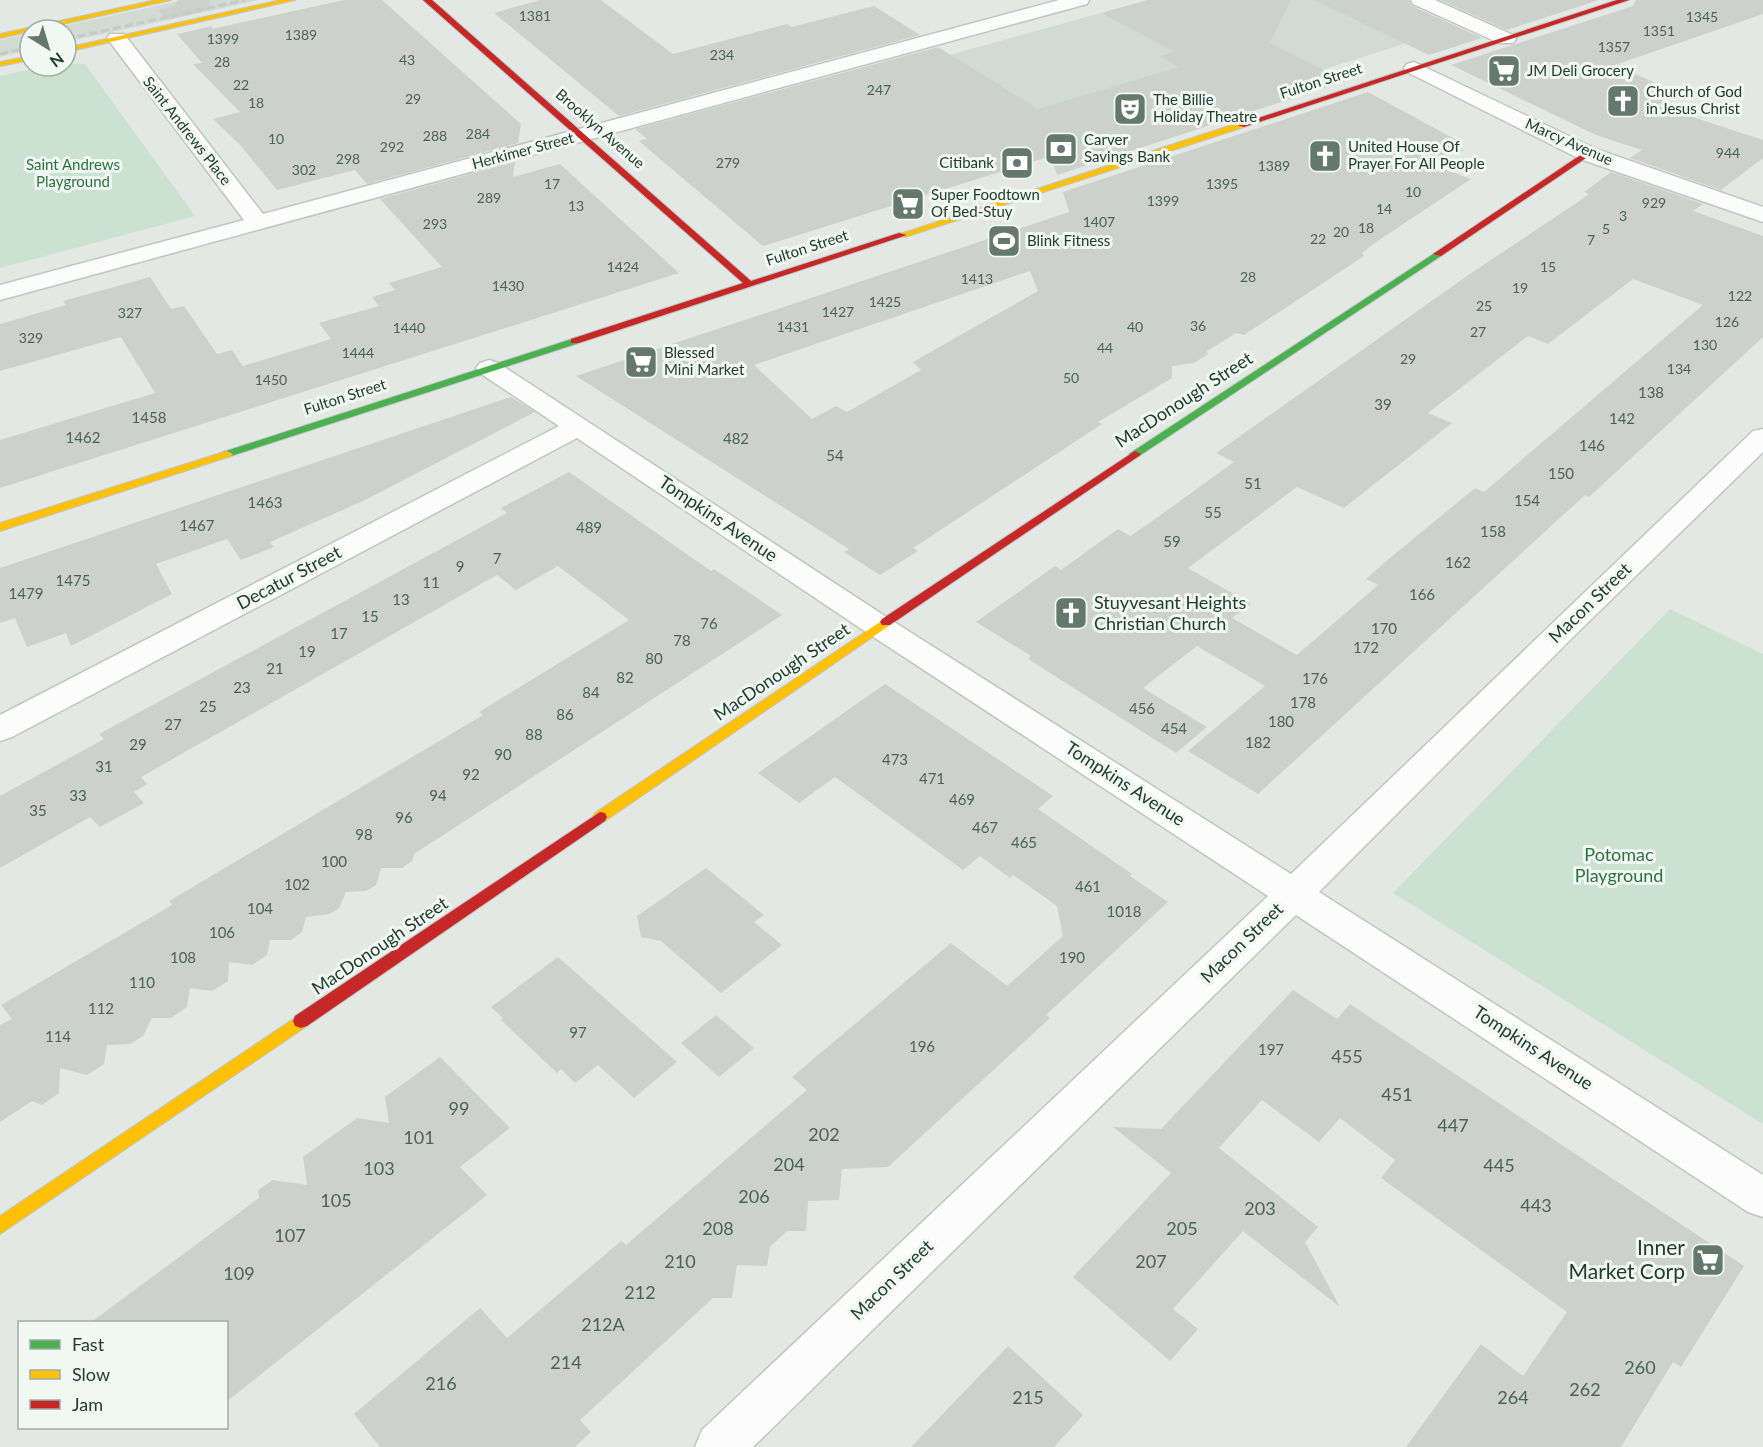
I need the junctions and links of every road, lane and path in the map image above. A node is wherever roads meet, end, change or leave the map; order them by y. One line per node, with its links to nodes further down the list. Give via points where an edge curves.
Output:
1 (167, 0): 9 (main road)
2 (228, 0): 8 (main road)
3 (291, 0): 10 (main road)
4 (427, 0): 18 (main road, Brooklyn Avenue)
5 (1080, 0): 18 (street, Herkimer Street)
6 (1420, 0): 11 (street)
7 (1625, 0): 11 (main road, Fulton Street)
8 (78, 32)
9 (0, 36)
10 (117, 38): 13 (main road); 21 (street, Saint Andrews Place)
11 (1506, 39): 17 (main road, Fulton Street)
12 (18, 46): 14 (main road)
13 (78, 47)
14 (0, 50)
15 (18, 60): 16 (main road)
16 (0, 64)
17 (1414, 68): 19 (street, Marcy Avenue); 22 (main road, Fulton Street)
18 (582, 135): 21 (street, Herkimer Street); 22 (main road, Brooklyn Avenue)
19 (1588, 154): 20 (street, Marcy Avenue); 28 (main road, MacDonough Street, via 1036,519)
20 (1763, 215)
21 (258, 223): 23 (street, Herkimer Street)
22 (749, 284): 24 (main road, Fulton Street)
23 (0, 293)
24 (489, 368): 25 (street, Tompkins Avenue); 27 (main road, Fulton Street)
25 (578, 427): 28 (street, Tompkins Avenue); 29 (street, Decatur Street)
26 (1763, 436): 30 (street, Macon Street)
27 (0, 526)
28 (880, 627): 30 (street, Tompkins Avenue); 32 (main road, MacDonough Street)
29 (0, 729)
30 (1294, 893): 31 (street, Tompkins Avenue); 33 (street, Macon Street)
31 (1763, 1198)
32 (0, 1226)
33 (719, 1447)

